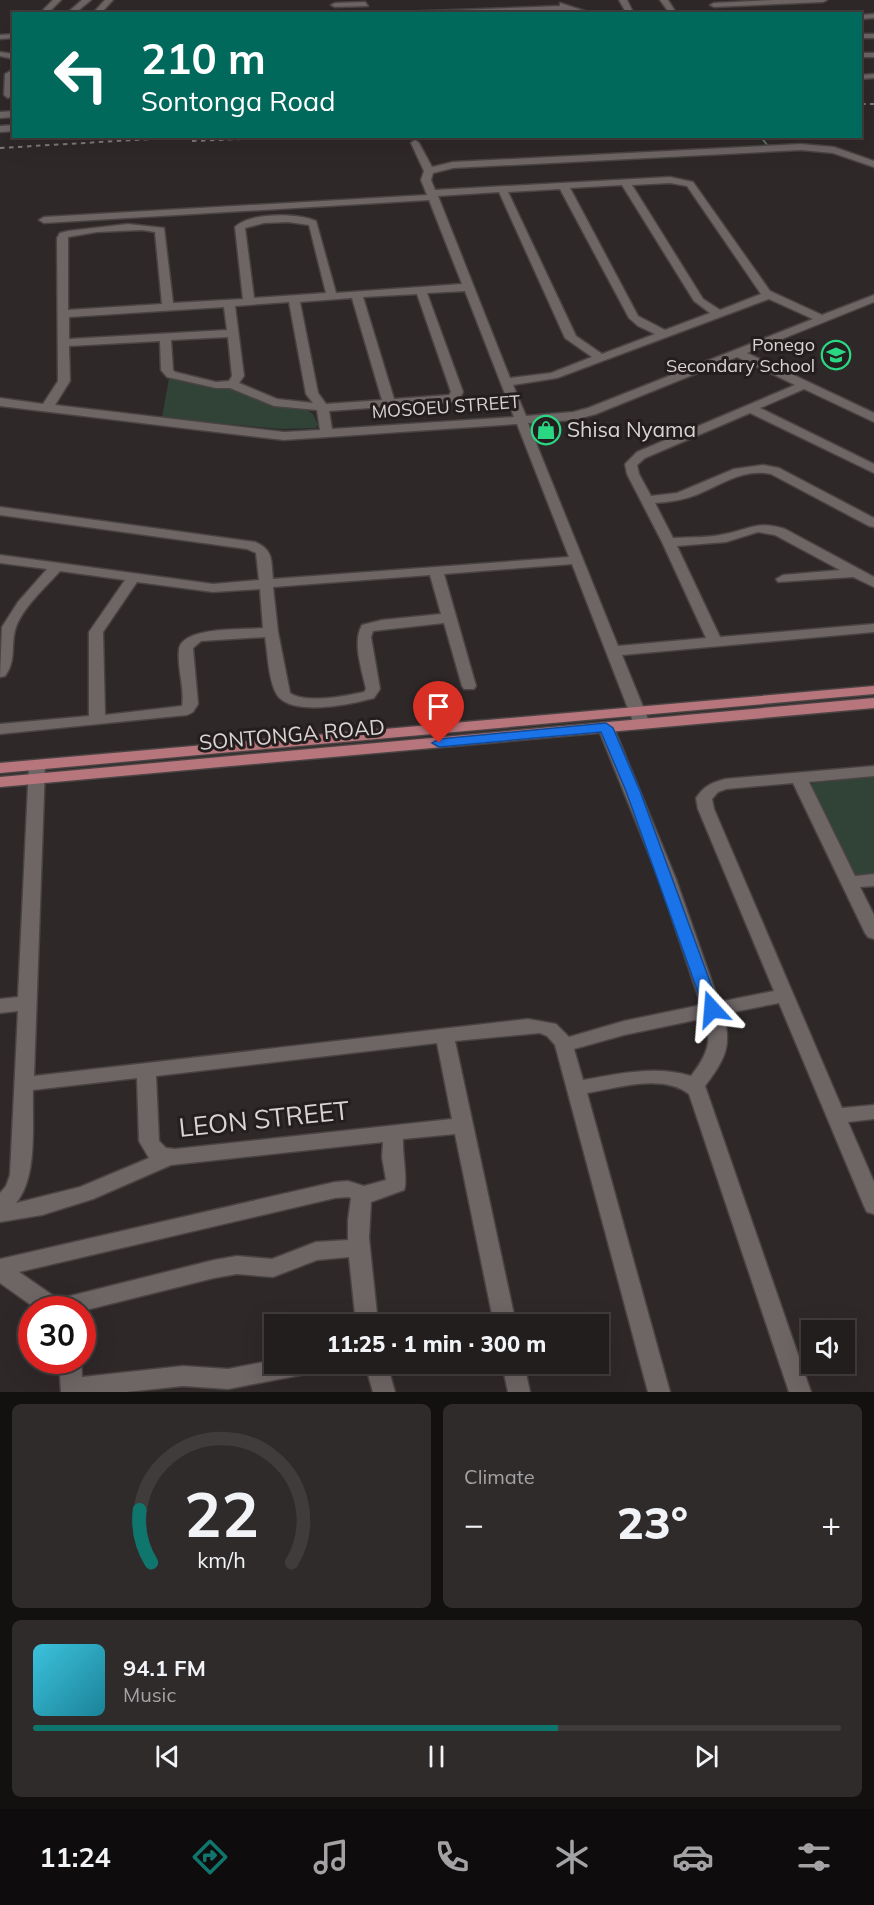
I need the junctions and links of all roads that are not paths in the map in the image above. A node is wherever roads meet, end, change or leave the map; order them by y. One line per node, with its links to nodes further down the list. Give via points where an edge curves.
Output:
1 (57, 0): 10 (street)
2 (87, 0): 11 (street)
3 (109, 0): 12 (street)
4 (549, 0): 9 (street)
5 (823, 0): 6 (street)
6 (712, 2)
7 (369, 4): 8 (street)
8 (335, 6)
9 (571, 8): 13 (street); 14 (street)
10 (43, 12)
11 (72, 12)
12 (97, 12)
13 (424, 12)
14 (585, 12)
15 (12, 72): 16 (street)
16 (8, 95)
17 (415, 143): 19 (street)
18 (874, 164): 19 (street, via 834,150 801,147 453,165)
19 (429, 171): 23 (street, via 426,177)
20 (625, 182): 21 (street); 27 (street, via 688,182); 36 (street, via 699,301)
21 (563, 185): 22 (street); 39 (street, via 634,318)
22 (501, 189): 23 (street); 43 (street, via 571,338)
23 (433, 195): 24 (street); 25 (street)
24 (44, 220)
25 (470, 287): 26 (street); 44 (street)
26 (421, 291): 28 (street); 48 (street, via 457,394 447,399)
27 (769, 295): 36 (street); 37 (street)
28 (357, 296): 29 (street); 48 (street)
29 (332, 297): 31 (street); 32 (street, via 313,223 304,219 255,221 240,227)
30 (874, 298): 37 (street, MOSOEU STREET)
31 (294, 300): 32 (street); 49 (street, via 312,394)
32 (249, 303): 33 (street)
33 (229, 304): 34 (street); 38 (street)
34 (168, 307): 35 (street); 35 (street, via 160,230 145,227 78,231 62,238)
35 (63, 314): 41 (street)
36 (719, 314): 39 (street)
37 (822, 319): 42 (street, MOSOEU STREET)
38 (231, 333): 40 (street); 45 (street, via 238,375)
39 (664, 334): 43 (street)
40 (165, 337): 41 (street); 45 (street, via 167,370 171,375 216,385)
41 (64, 343): 50 (street, via 63,385)
42 (738, 353): 46 (street); 53 (street, MOSOEU STREET, via 585,413)
43 (600, 358): 44 (street, via 548,377)
44 (506, 382): 53 (street)
45 (232, 384): 49 (street, via 274,402)
46 (804, 385): 51 (street); 52 (street)
47 (0, 402): 50 (street, MOSOEU STREET)
48 (389, 403): 49 (street)
49 (321, 406): 54 (street)
50 (46, 408): 54 (street, MOSOEU STREET, via 277,436)
51 (752, 409): 55 (street); 56 (street, via 636,458 631,470)
52 (874, 418)
53 (521, 420): 54 (street, MOSOEU STREET); 61 (street)
54 (327, 434)
55 (874, 469)
56 (648, 500): 58 (street, via 682,496 745,470 764,468); 59 (street)
57 (0, 511): 68 (street, via 254,546 262,551)
58 (874, 523)
59 (669, 542): 64 (street, via 723,538 752,528 767,528); 72 (street)
60 (0, 559): 62 (street)
61 (577, 560): 63 (street); 73 (street)
62 (56, 567): 65 (street); 74 (street, via 10,625 6,661)
63 (436, 571): 68 (street); 69 (street)
64 (855, 573): 66 (street); 67 (street)
65 (133, 578): 68 (street, via 204,588); 79 (street, via 96,632)
66 (783, 579)
67 (874, 583)
68 (266, 584): 71 (street)
69 (449, 618): 71 (street, via 370,626 364,637 373,692 366,697 307,702 290,700 283,693); 75 (street)
70 (874, 628): 72 (street)
71 (271, 632): 79 (street, via 190,641 186,648 190,704 185,710)
72 (716, 642): 73 (street)
73 (612, 651): 78 (street)
74 (0, 673)
75 (469, 686)
76 (874, 690): 78 (main road, SONTONGA ROAD)
77 (874, 704): 78 (main road, SONTONGA ROAD)
78 (639, 718): 80 (main road, SONTONGA ROAD); 84 (main road, SONTONGA ROAD)
79 (97, 720): 81 (street)
80 (606, 728): 84 (main road, SONTONGA ROAD); 93 (street, via 633,791)
81 (0, 729)
82 (0, 768): 84 (main road, SONTONGA ROAD)
83 (874, 771): 85 (street)
84 (36, 772): 86 (main road, SONTONGA ROAD); 91 (street)
85 (799, 778): 88 (street); 90 (street, via 717,786 707,791 704,798)
86 (0, 782)
87 (874, 880): 88 (street)
88 (849, 882): 89 (street)
89 (874, 933)
90 (784, 995): 93 (street); 101 (street)
91 (27, 1003): 92 (street); 97 (street)
92 (0, 1006)
93 (712, 1009): 95 (street); 98 (street, via 719,1045 712,1063)
94 (445, 1036): 95 (street, via 542,1026 557,1032); 96 (street); 102 (street)
95 (564, 1045): 99 (street)
96 (146, 1070): 97 (street); 104 (street, LEON STREET, via 149,1141 155,1152)
97 (24, 1084): 107 (street, via 20,1175 15,1190)
98 (694, 1086): 99 (street, via 666,1076); 123 (street)
99 (576, 1088): 122 (street)
100 (874, 1112): 101 (street)
101 (836, 1116): 106 (street)
102 (464, 1125): 103 (street, LEON STREET); 114 (street)
103 (394, 1132): 104 (street, LEON STREET); 105 (street, via 392,1157 397,1184)
104 (168, 1157): 108 (street, via 118,1181 33,1209)
105 (365, 1195): 109 (street, via 359,1203); 110 (street, via 348,1189 334,1190)
106 (874, 1206)
107 (0, 1208)
108 (0, 1214)
109 (359, 1248): 112 (street, via 316,1251 273,1268 237,1265); 113 (street)
110 (0, 1270): 111 (street)
111 (37, 1296)
112 (96, 1299)
113 (366, 1314)
114 (503, 1314)
115 (264, 1372): 119 (street, via 228,1379 183,1376)
116 (70, 1374): 119 (street)
117 (379, 1374): 120 (street)
118 (515, 1374): 121 (street)
119 (71, 1390)
120 (384, 1392)
121 (519, 1392)
122 (659, 1392)
123 (800, 1392)

